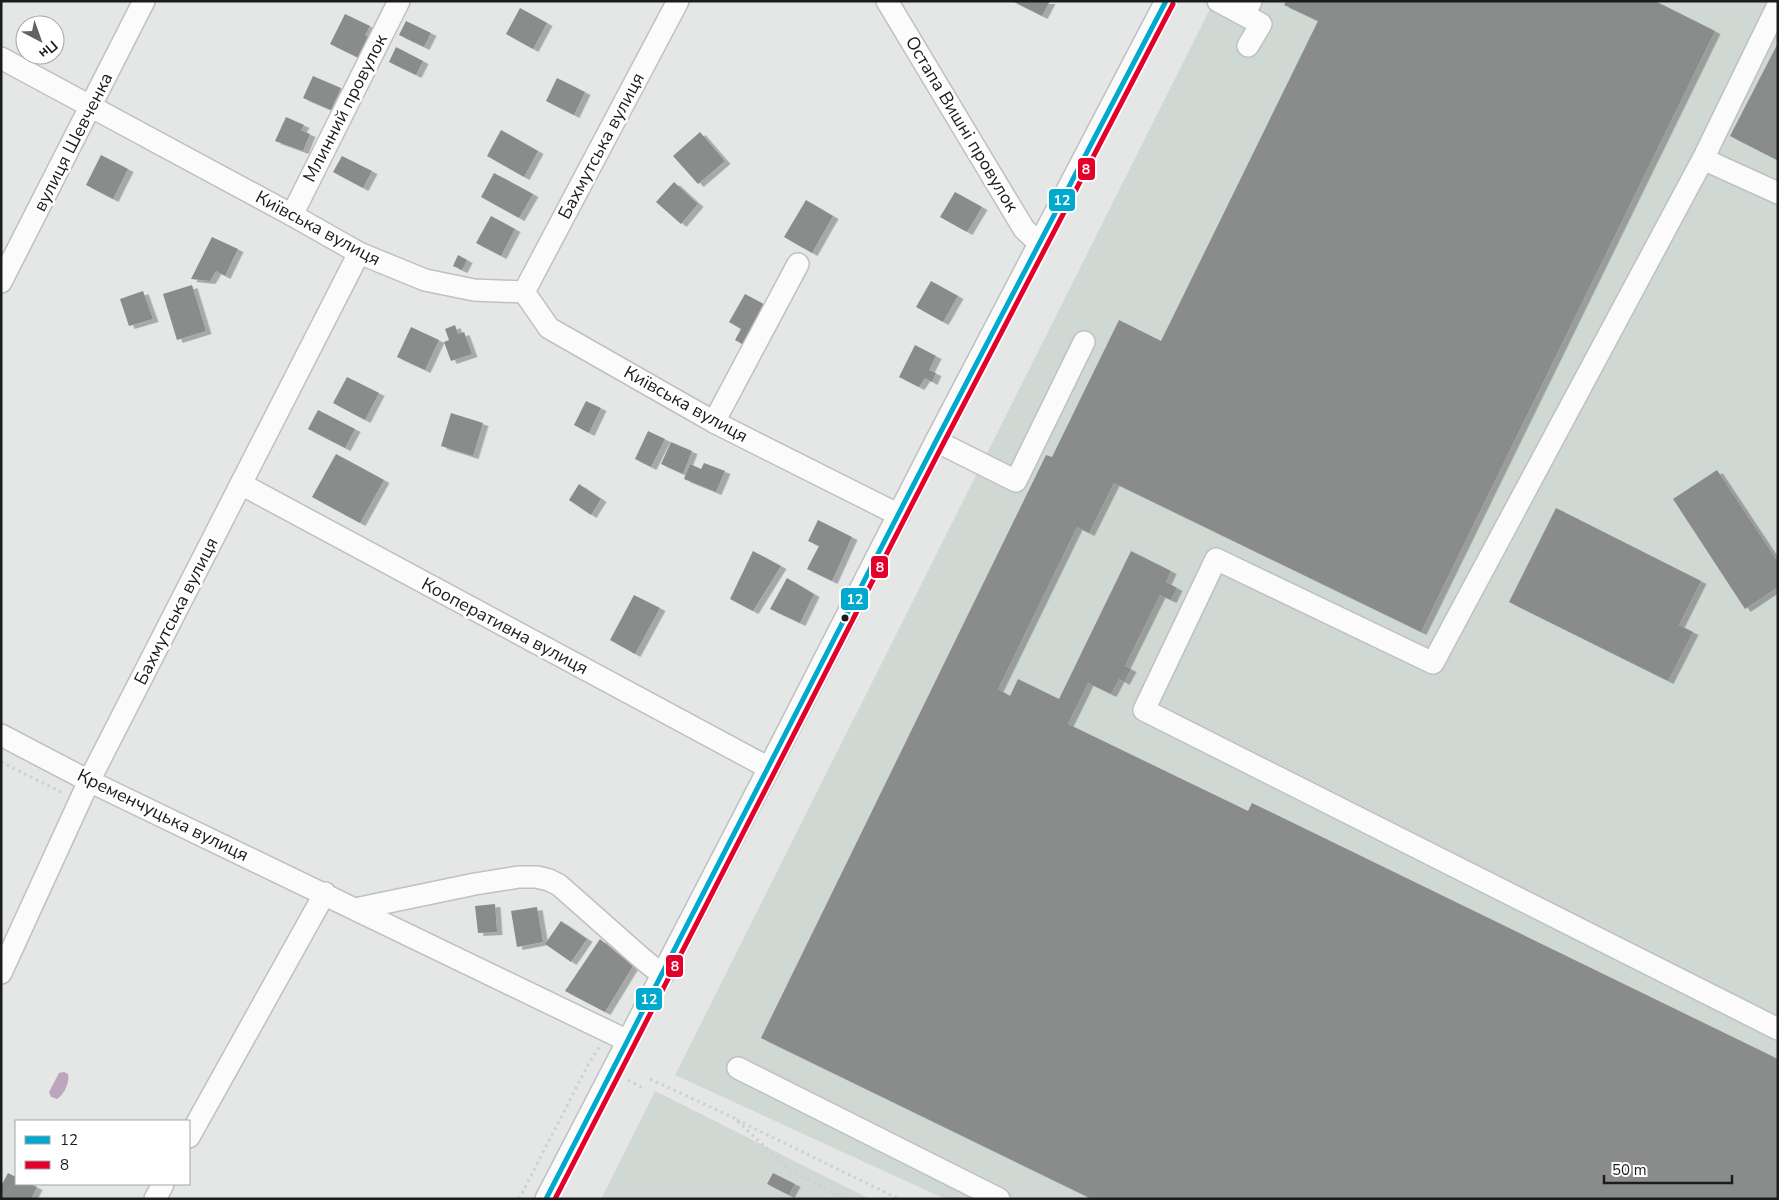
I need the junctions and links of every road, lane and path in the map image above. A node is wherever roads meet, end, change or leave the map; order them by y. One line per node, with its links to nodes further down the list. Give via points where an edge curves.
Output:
1 (144, 1): 11 (street, вулиця Шевченка)
2 (399, 1): 14 (street, Млинний провулок)
3 (678, 1): 19 (street, Бахмутська вулиця)
4 (887, 1): 15 (street, Остапа Вишні провулок, via 1024,229)
5 (1166, 1): 15 (street)
6 (1218, 1): 8 (street)
7 (1778, 5): 12 (street)
8 (1248, 8): 9 (street, via 1261,24)
9 (1248, 46)
10 (1, 58): 11 (street, Київська вулиця)
11 (92, 106): 14 (street, Київська вулиця); 18 (street, вулиця Шевченка)
12 (1703, 158): 13 (street); 34 (street, via 1433,664 1216,559 1144,710)
13 (1778, 193)
14 (292, 215): 16 (street, Київська вулиця)
15 (1040, 244): 22 (street)
16 (359, 253): 19 (street, Київська вулиця, via 425,280 474,290); 23 (street, Бахмутська вулиця)
17 (798, 264): 21 (street)
18 (1, 282)
19 (524, 292): 21 (street, Київська вулиця, via 550,328)
20 (1084, 342): 22 (street, via 1016,481)
21 (714, 422): 24 (street, Київська вулиця)
22 (936, 441): 24 (street)
23 (241, 484): 27 (street, Кооперативна вулиця); 28 (street, Бахмутська вулиця)
24 (899, 514): 27 (street)
25 (1, 735): 28 (street, Кременчуцька вулиця)
26 (1, 762): 29 (path)
27 (769, 768): 33 (street)
28 (89, 781): 29 (street, Бахмутська вулиця); 30 (street, Кременчуцька вулиця)
29 (79, 801): 32 (street, Бахмутська вулиця)
30 (325, 893): 31 (street, Кременчуцька вулиця); 39 (street)
31 (355, 909): 33 (street, via 475,884 536,877 558,885); 35 (street, Кременчуцька вулиця)
32 (1, 973)
33 (662, 975): 35 (street)
34 (1778, 1029)
35 (619, 1036): 42 (path, via 589,1063); 43 (street)
36 (738, 1068): 46 (street)
37 (650, 1079): 38 (path)
38 (734, 1118): 44 (path, via 790,1170); 45 (path)
39 (190, 1135)
40 (162, 1185): 41 (street)
41 (154, 1199)
42 (519, 1199)
43 (546, 1199)
44 (847, 1199)
45 (899, 1199)
46 (999, 1199)

